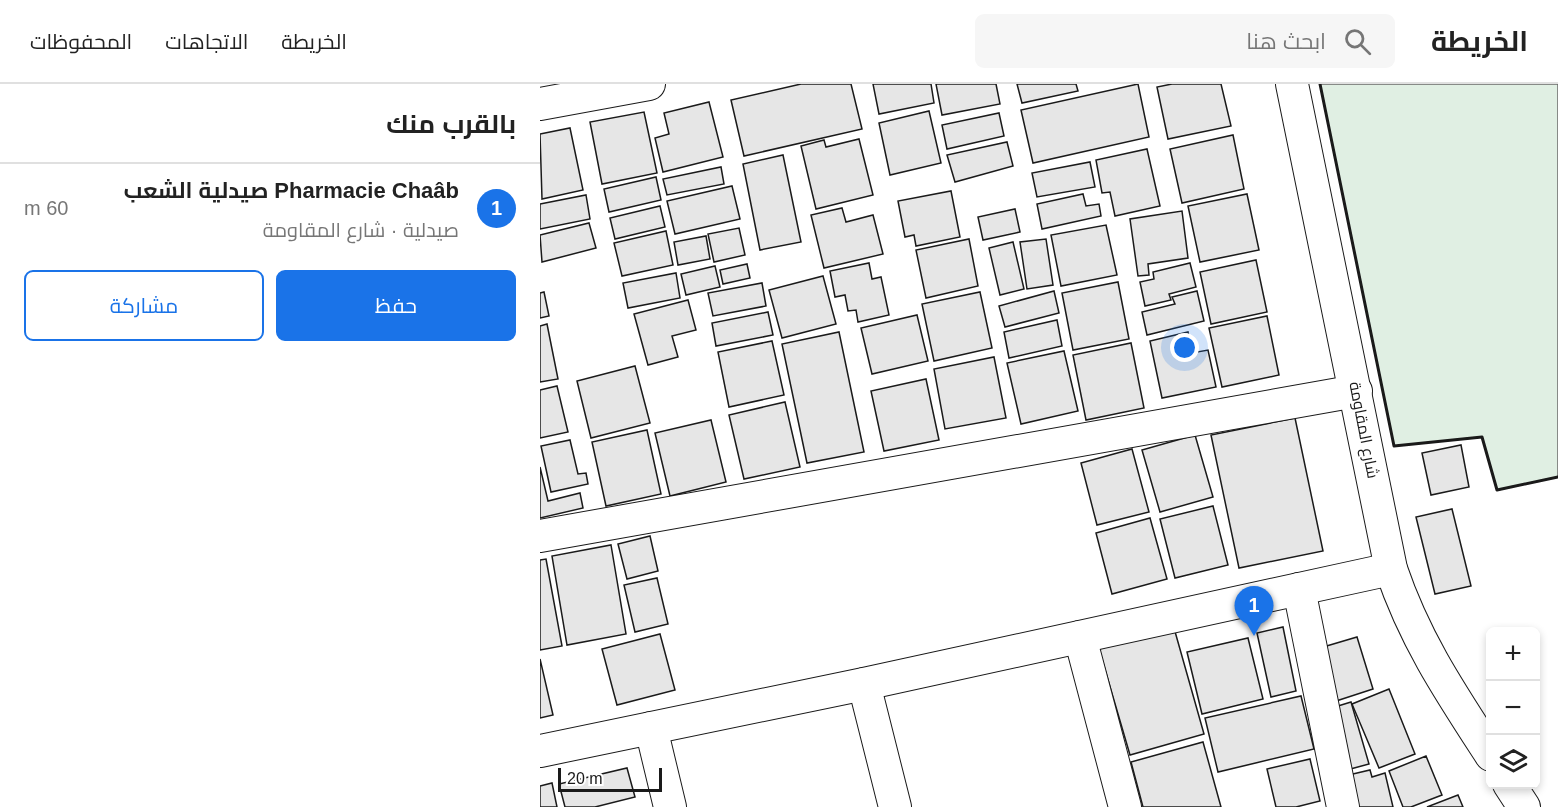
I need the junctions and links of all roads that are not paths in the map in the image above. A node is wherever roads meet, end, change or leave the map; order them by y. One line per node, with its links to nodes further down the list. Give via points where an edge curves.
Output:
1 (649, 84): 3 (street)
2 (1292, 84): 4 (street, شارع المقاومة)
3 (540, 104)
4 (1356, 391): 5 (street); 6 (street, شارع المقاومة)
5 (540, 536)
6 (1390, 569): 7 (street); 11 (street, شارع المقاومة, via 1430,661)
7 (1299, 589): 8 (street); 17 (street)
8 (1080, 637): 9 (street); 16 (street)
9 (864, 684): 10 (street); 15 (street)
10 (651, 728): 12 (street); 14 (street)
11 (1486, 747)
12 (540, 751)
13 (1512, 789): 18 (street)
14 (670, 807)
15 (895, 807)
16 (1125, 807)
17 (1343, 807)
18 (1524, 807)

